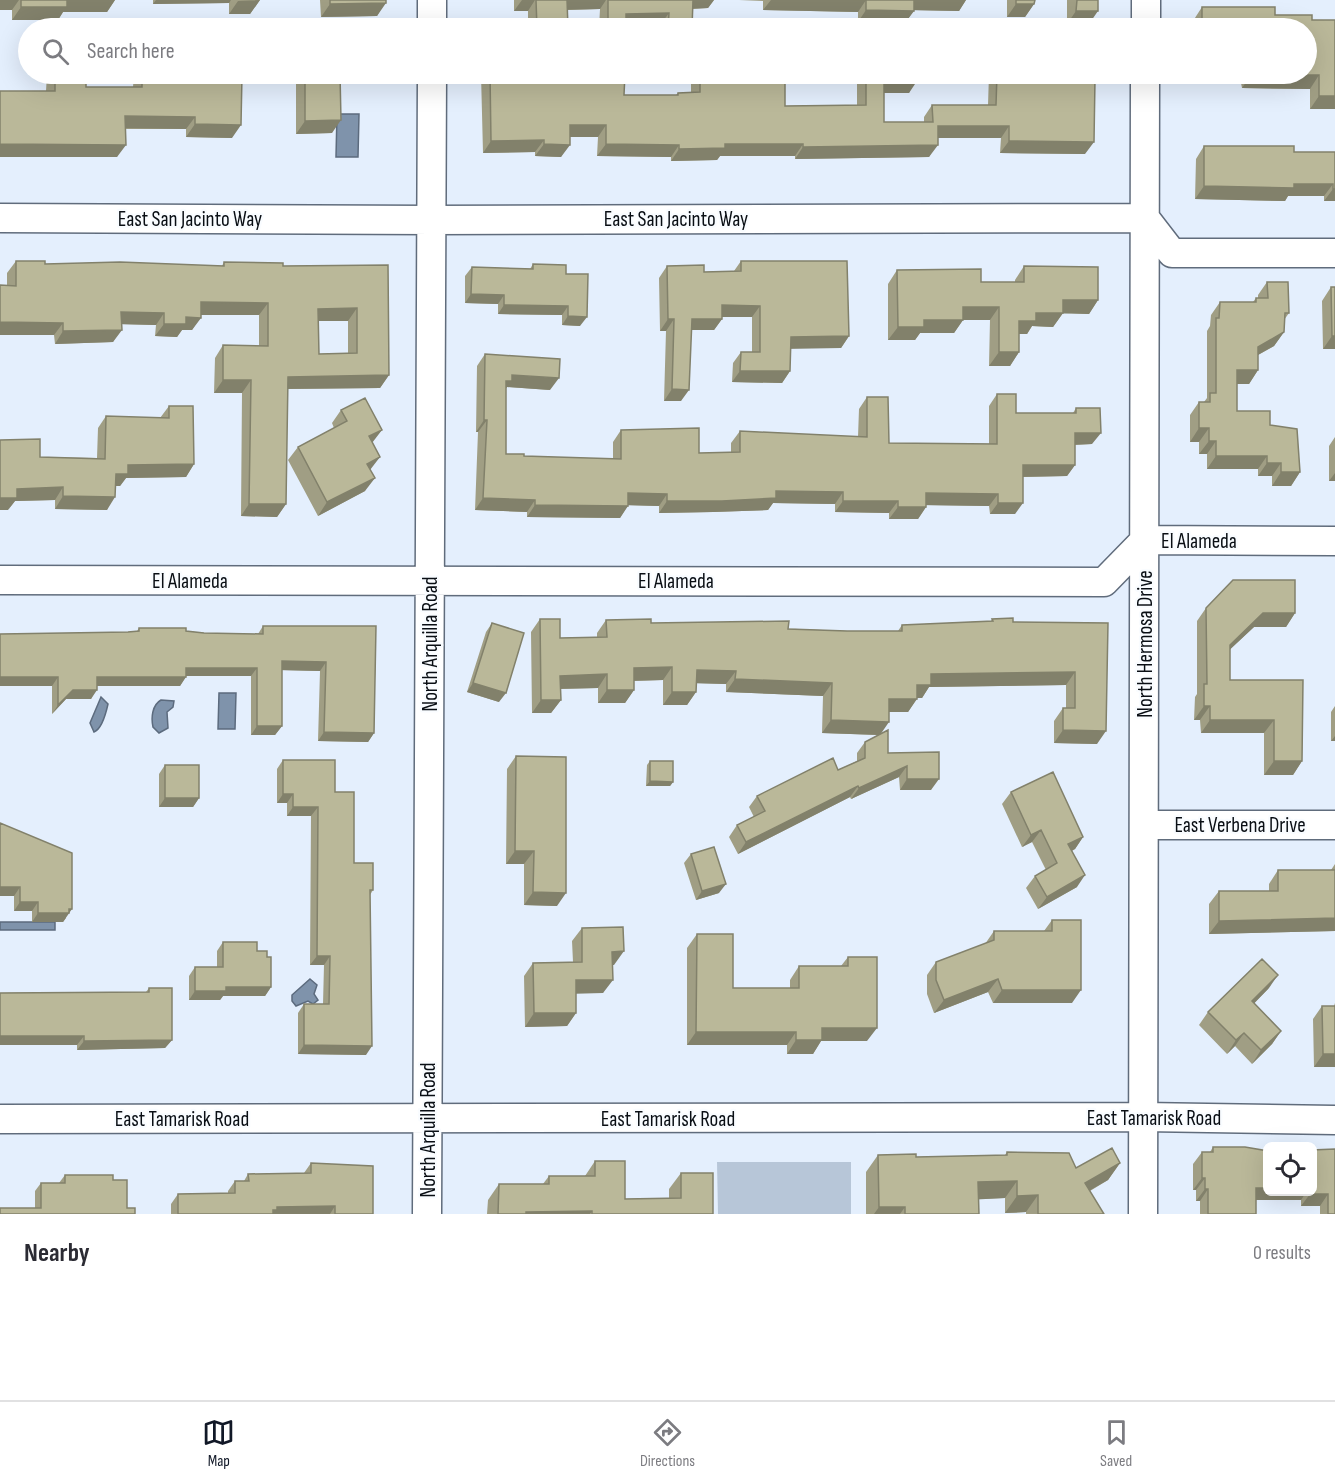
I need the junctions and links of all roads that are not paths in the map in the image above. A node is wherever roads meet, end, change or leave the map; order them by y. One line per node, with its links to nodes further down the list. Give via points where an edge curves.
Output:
1 (432, 0): 3 (street)
2 (1146, 0): 4 (street)
3 (432, 18)
4 (1146, 18)
5 (432, 84): 9 (street, North Arquilla Road)
6 (1145, 84): 8 (street, North Hermosa Drive)
7 (0, 218): 9 (street, East San Jacinto Way)
8 (1145, 218): 9 (street, East San Jacinto Way); 10 (street, via 1172,253); 11 (street, North Hermosa Drive)
9 (432, 220): 14 (street, North Arquilla Road)
10 (1335, 253)
11 (1145, 540): 12 (street, El Alameda); 14 (street, El Alameda, via 1104,582); 15 (street, North Hermosa Drive)
12 (1335, 541)
13 (0, 580): 14 (street, El Alameda)
14 (431, 581): 19 (street, North Arquilla Road)
15 (1145, 825): 16 (street, East Verbena Drive); 17 (street, North Hermosa Drive)
16 (1335, 825)
17 (1144, 1117): 19 (street, East Tamarisk Road); 20 (street, East Tamarisk Road); 22 (street, North Hermosa Drive)
18 (0, 1119): 19 (street, East Tamarisk Road)
19 (427, 1119): 21 (street, North Arquilla Road)
20 (1335, 1120)
21 (427, 1214)
22 (1143, 1214)

